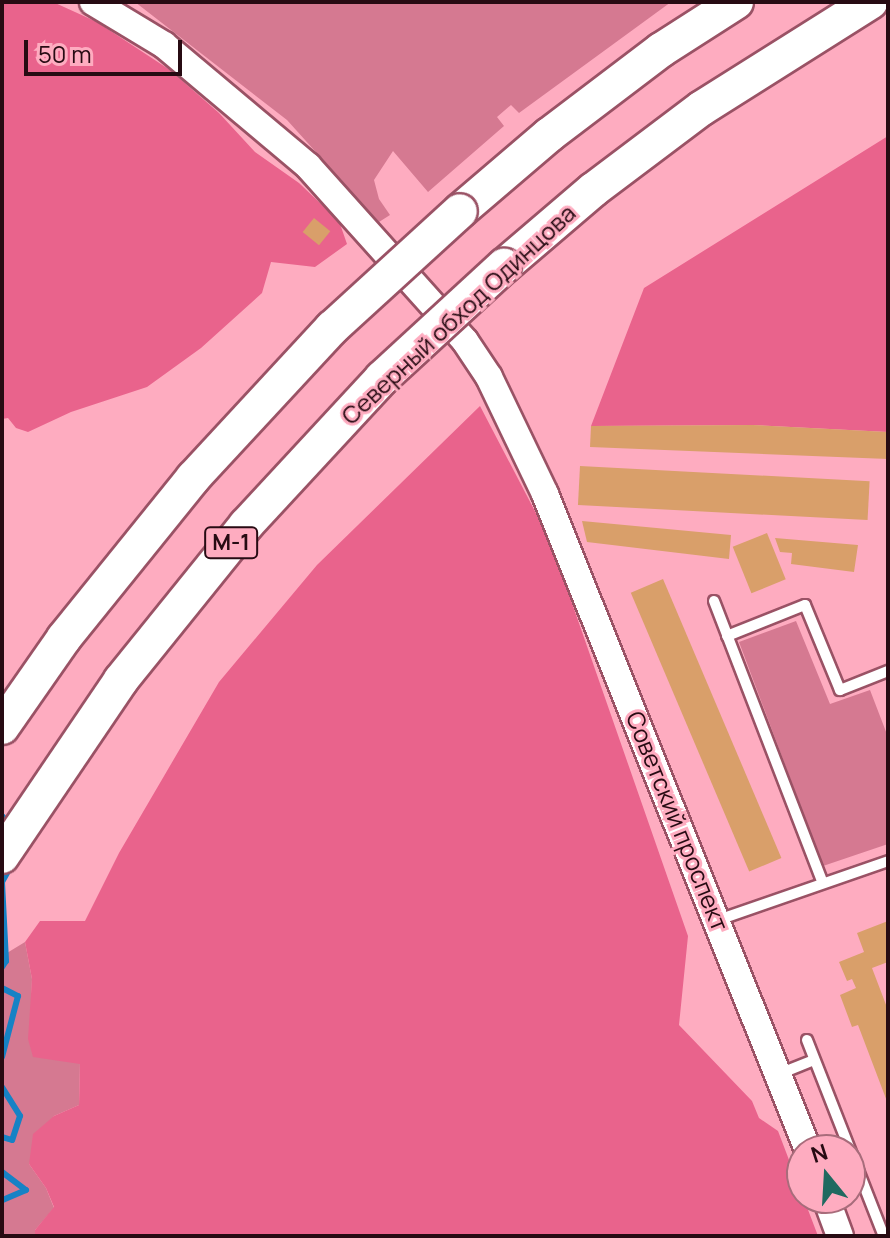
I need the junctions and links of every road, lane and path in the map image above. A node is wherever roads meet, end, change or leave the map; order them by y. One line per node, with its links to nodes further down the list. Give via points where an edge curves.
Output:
1 (93, 2): 11 (street, Советский проспект, via 164,45 308,166 467,344 489,377 545,494)
2 (736, 2): 7 (highway, bridge, via 574,116 332,328 193,478 64,638)
3 (870, 2): 8 (highway, Северный обход Одинцова / М-1, bridge, via 702,108 593,190 382,378 246,525 121,680)
4 (714, 601): 5 (lane)
5 (727, 636): 6 (lane, via 805,605 840,690); 10 (lane)
6 (888, 671)
7 (2, 727)
8 (2, 856)
9 (888, 861): 10 (lane)
10 (822, 881): 11 (lane)
11 (718, 920): 14 (street, Советский проспект)
12 (807, 1040): 13 (lane)
13 (814, 1060): 14 (lane); 18 (lane)
14 (779, 1074): 15 (street, Советский проспект)
15 (802, 1134)
16 (832, 1214): 17 (street)
17 (840, 1236)
18 (884, 1236)

